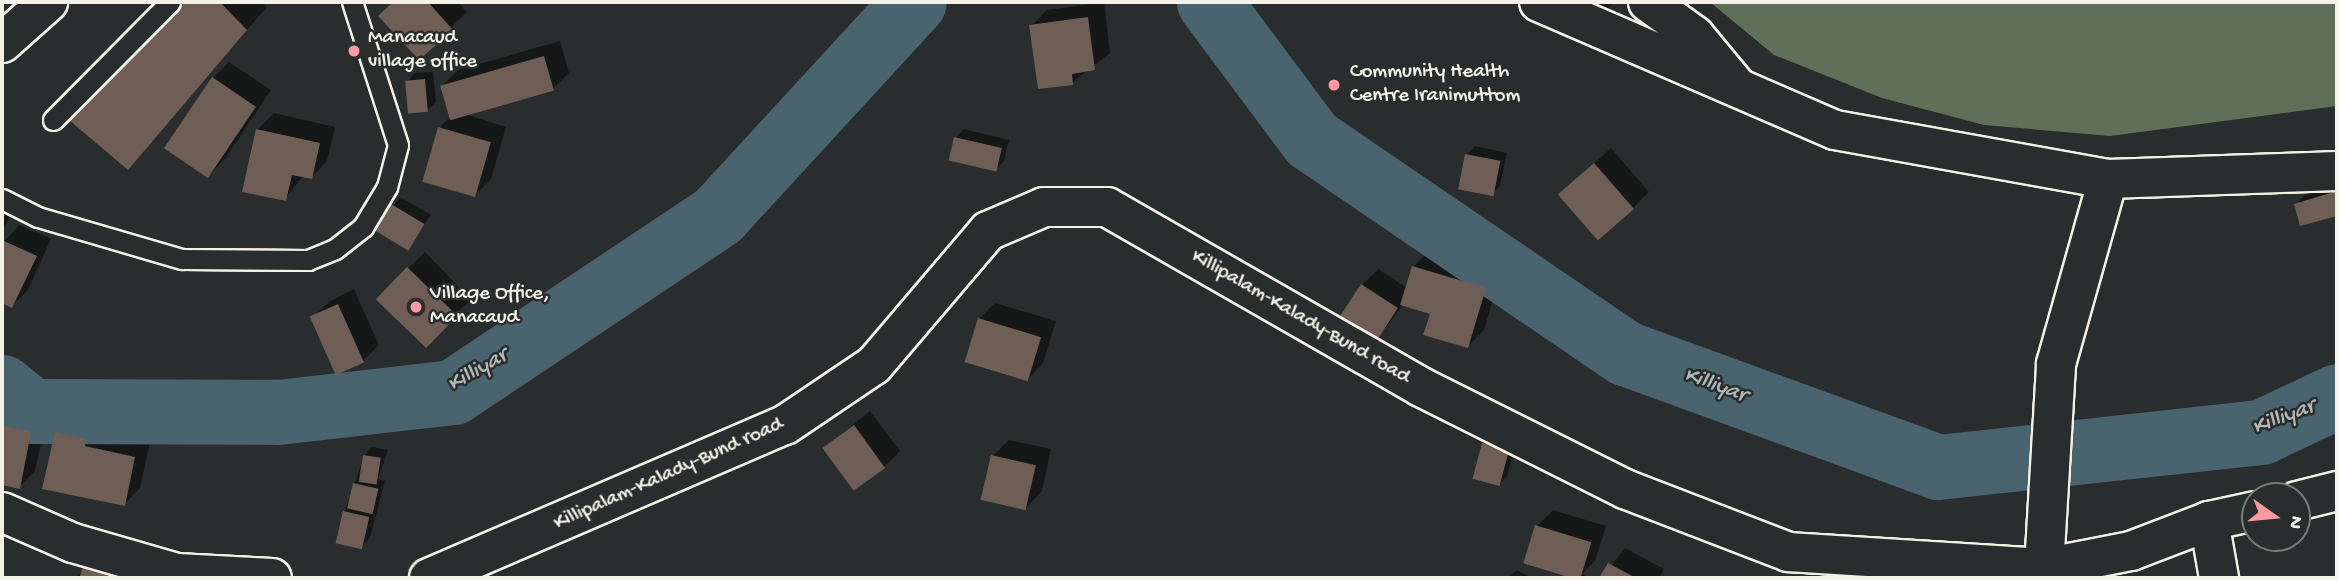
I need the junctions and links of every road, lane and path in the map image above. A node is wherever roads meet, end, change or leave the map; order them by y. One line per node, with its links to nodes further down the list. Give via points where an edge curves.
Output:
1 (48, 2): 6 (street)
2 (170, 2): 8 (lane)
3 (352, 2): 11 (lane, via 398,145 387,187 363,227 335,249 308,260 181,259 38,217)
4 (1539, 2): 7 (street)
5 (1648, 2): 7 (street, via 1695,36)
6 (2, 43)
7 (1741, 91): 10 (street, via 1835,130)
8 (53, 120)
9 (2337, 171): 10 (street)
10 (2108, 179): 17 (street, via 2056,364)
11 (2, 199)
12 (2337, 491): 13 (street)
13 (2311, 497)
14 (2, 512): 19 (street, via 73,544)
15 (2241, 514): 16 (street, Killipalam-Kalady-Bund road)
16 (2209, 522): 17 (street, Killipalam-Kalady-Bund road, via 2131,551); 22 (street)
17 (2044, 568): 18 (street, Killipalam-Kalady-Bund road)
18 (1970, 571): 21 (street, Killipalam-Kalady-Bund road, via 1788,552 1625,489 1421,387 1107,207 1044,207 988,231 874,365 785,425)
19 (176, 576): 20 (street)
20 (272, 578)
21 (429, 578)
22 (2220, 578)

